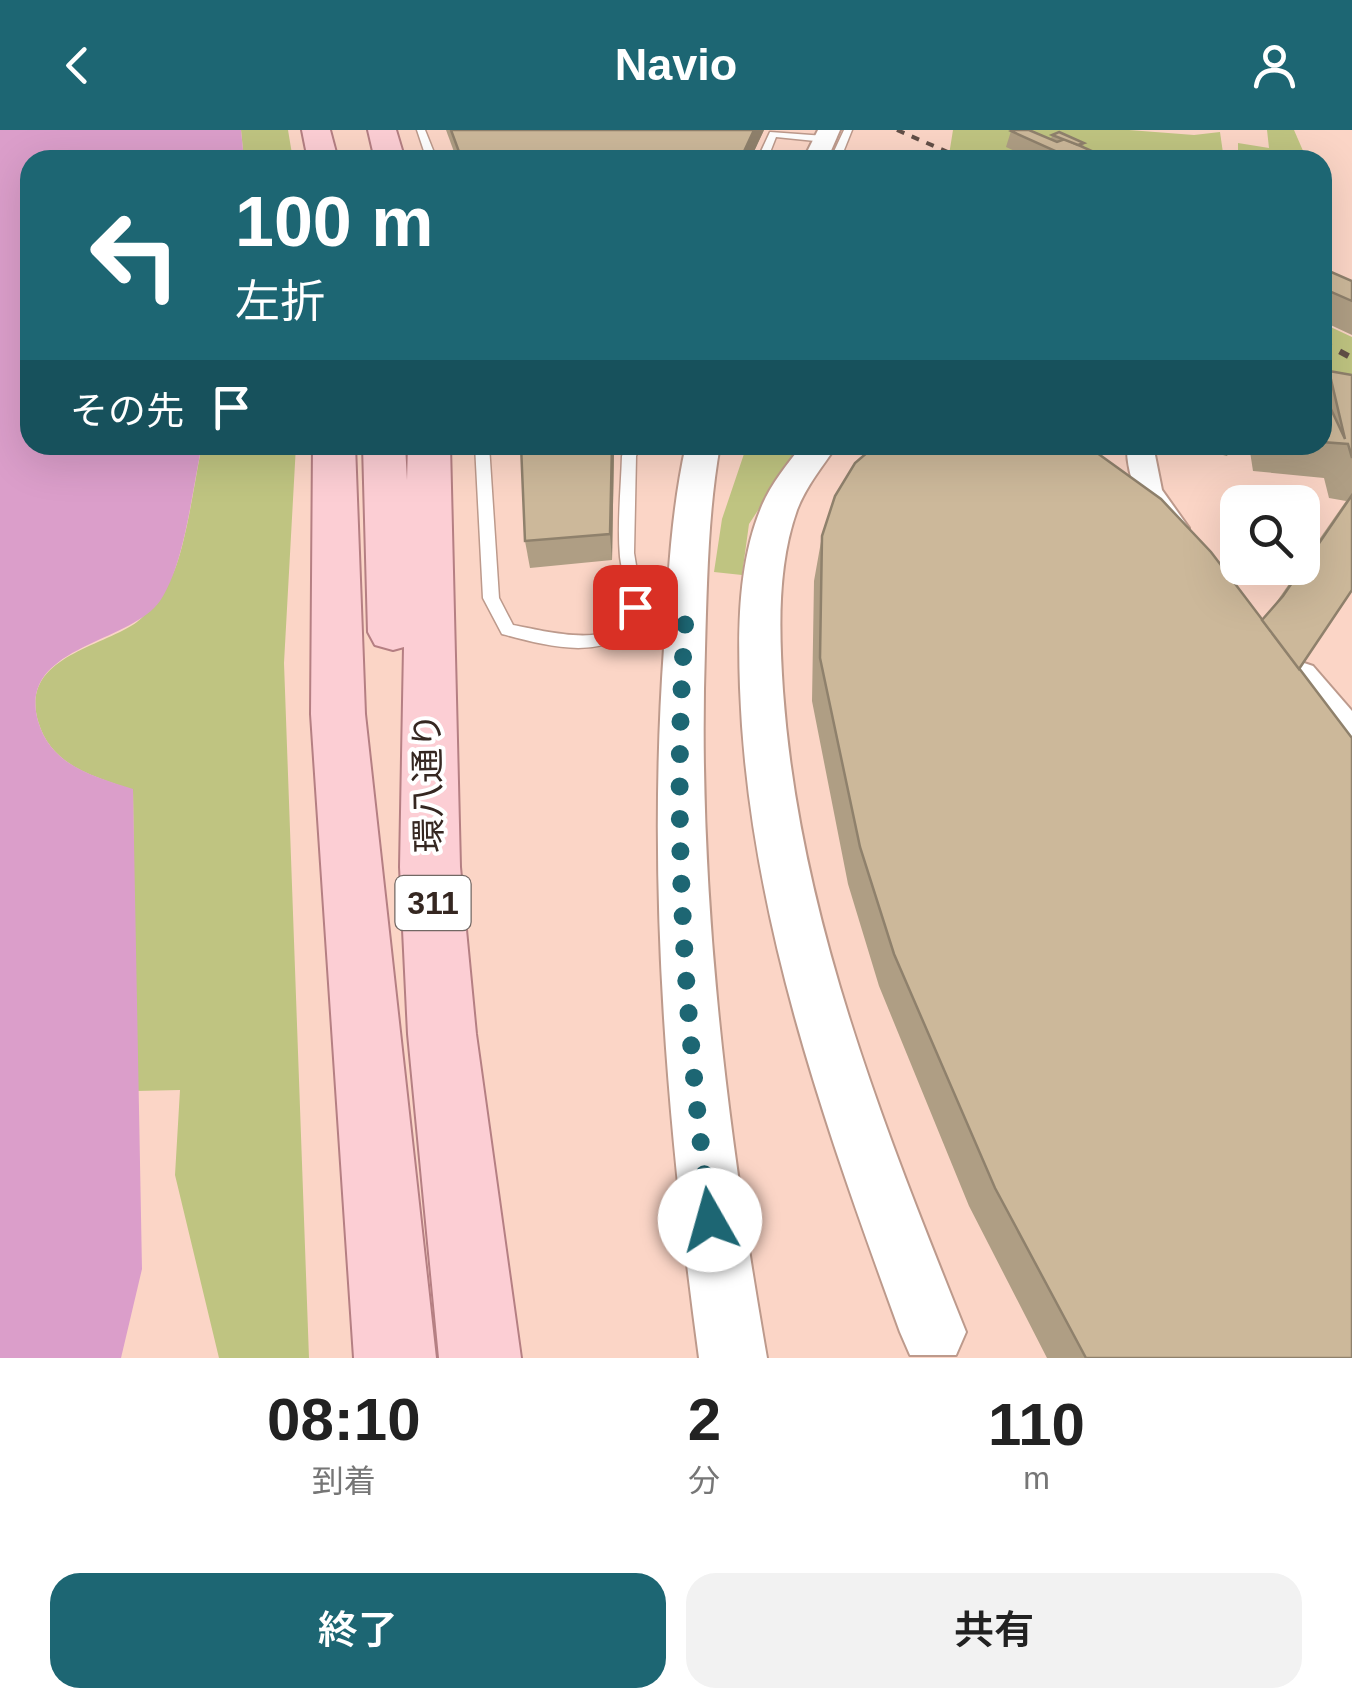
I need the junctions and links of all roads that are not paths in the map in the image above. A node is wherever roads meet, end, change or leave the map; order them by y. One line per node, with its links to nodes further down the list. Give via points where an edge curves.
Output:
1 (830, 144): 2 (lane, via 773,134)
2 (766, 150)
3 (334, 455): 17 (main road, 311)
4 (371, 455): 17 (main road)
5 (384, 455): 19 (main road, via 393,633)
6 (429, 455): 19 (main road, 環八通り / 311)
7 (483, 455): 15 (lane, via 491,598 508,630 601,644)
8 (629, 455): 15 (lane, via 627,553)
9 (701, 455): 13 (street, via 693,488)
10 (728, 455): 13 (street)
11 (813, 455): 20 (street, via 780,506 764,568 760,713 770,804 867,1161)
12 (1139, 455): 14 (street, via 1154,502)
13 (694, 532): 15 (street)
14 (1188, 544)
15 (661, 609): 23 (street, via 680,746 694,1094)
16 (1294, 667): 18 (street)
17 (338, 714): 21 (main road, 311)
18 (1352, 735)
19 (430, 858): 22 (main road, 環八通り / 311, via 442,1034)
20 (939, 1345)
21 (395, 1358)
22 (480, 1358)
23 (732, 1358)

